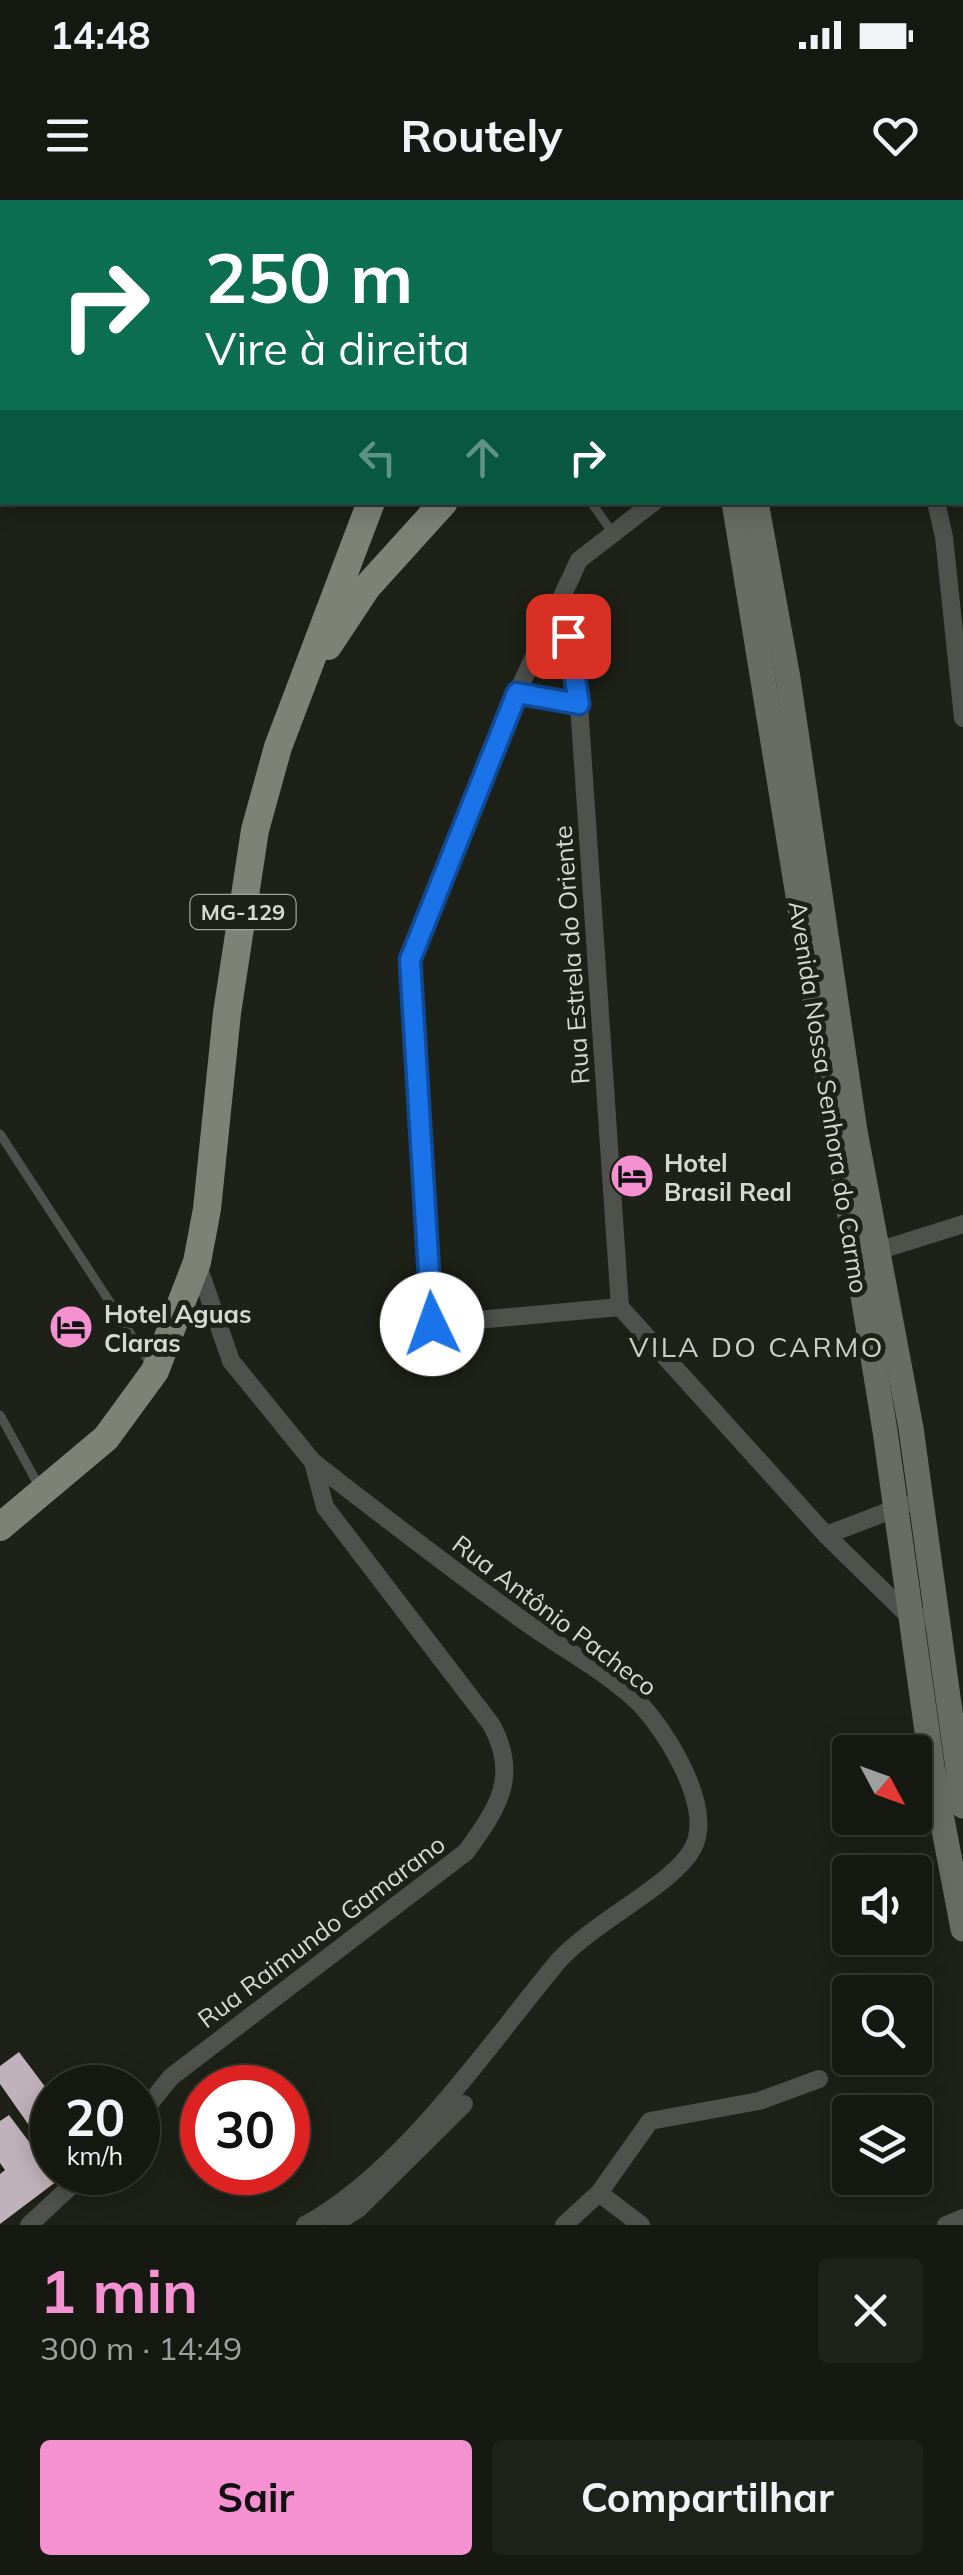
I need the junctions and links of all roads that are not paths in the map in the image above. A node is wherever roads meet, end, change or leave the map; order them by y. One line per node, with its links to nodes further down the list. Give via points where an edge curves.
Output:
1 (370, 505): 10 (main road, MG-129)
2 (434, 505): 10 (main road, MG-129)
3 (593, 505): 8 (lane)
4 (650, 505): 8 (street)
5 (735, 505): 11 (street, Avenida Nossa Senhora do Carmo)
6 (756, 505): 11 (street, Avenida Nossa Senhora do Carmo)
7 (936, 505): 14 (street)
8 (612, 532): 9 (street, via 579,560)
9 (562, 601): 12 (street); 13 (street, Rua Estrela do Oriente)
10 (304, 680): 20 (main road, MG-129, via 255,830)
11 (777, 682): 16 (street, Avenida Nossa Senhora do Carmo)
12 (517, 693): 13 (street); 21 (street, via 410,960 432,1324)
13 (579, 704): 21 (street, Rua Estrela do Oriente)
14 (963, 718)
15 (0, 1134): 23 (lane)
16 (846, 1134): 18 (street, Avenida Nossa Senhora do Carmo); 19 (street, Avenida Nossa Senhora do Carmo)
17 (963, 1224): 18 (street)
18 (878, 1250): 19 (street); 22 (street, Avenida Nossa Senhora do Carmo)
19 (854, 1259): 22 (street, Avenida Nossa Senhora do Carmo)
20 (197, 1262): 23 (main road, MG-129); 25 (street, Rua Raimundo Gamarano, via 231,1361)
21 (620, 1306): 29 (street)
22 (883, 1354): 27 (street, Avenida Nossa Senhora do Carmo)
23 (155, 1371): 26 (main road, MG-129, via 106,1438)
24 (0, 1415): 26 (lane)
25 (312, 1462): 36 (street, Rua Raimundo Gamarano, via 325,1507 491,1724 505,1750 503,1789 466,1852 179,2070); 42 (street, Rua Antônio Pacheco, via 639,1703 690,1780 698,1822 694,1847 676,1868 562,1956 400,2148)
26 (44, 1494): 28 (main road, MG-129)
27 (908, 1504): 29 (street); 30 (street, Avenida Nossa Senhora do Carmo)
28 (0, 1527)
29 (826, 1535): 30 (street)
30 (924, 1617): 31 (street, Avenida Nossa Senhora do Carmo)
31 (950, 1764): 32 (street, Avenida Nossa Senhora do Carmo); 33 (street, Avenida Nossa Senhora do Carmo)
32 (963, 1806)
33 (957, 1857): 34 (street, Avenida Nossa Senhora do Carmo)
34 (963, 1929)
35 (820, 2079): 38 (street, via 759,2101 650,2121)
36 (160, 2092)
37 (464, 2104): 43 (street, via 358,2209)
38 (599, 2193): 44 (street); 45 (street)
39 (61, 2195): 41 (street)
40 (963, 2218): 46 (street)
41 (29, 2225)
42 (305, 2225)
43 (333, 2225)
44 (564, 2225)
45 (641, 2225)
46 (946, 2225)

